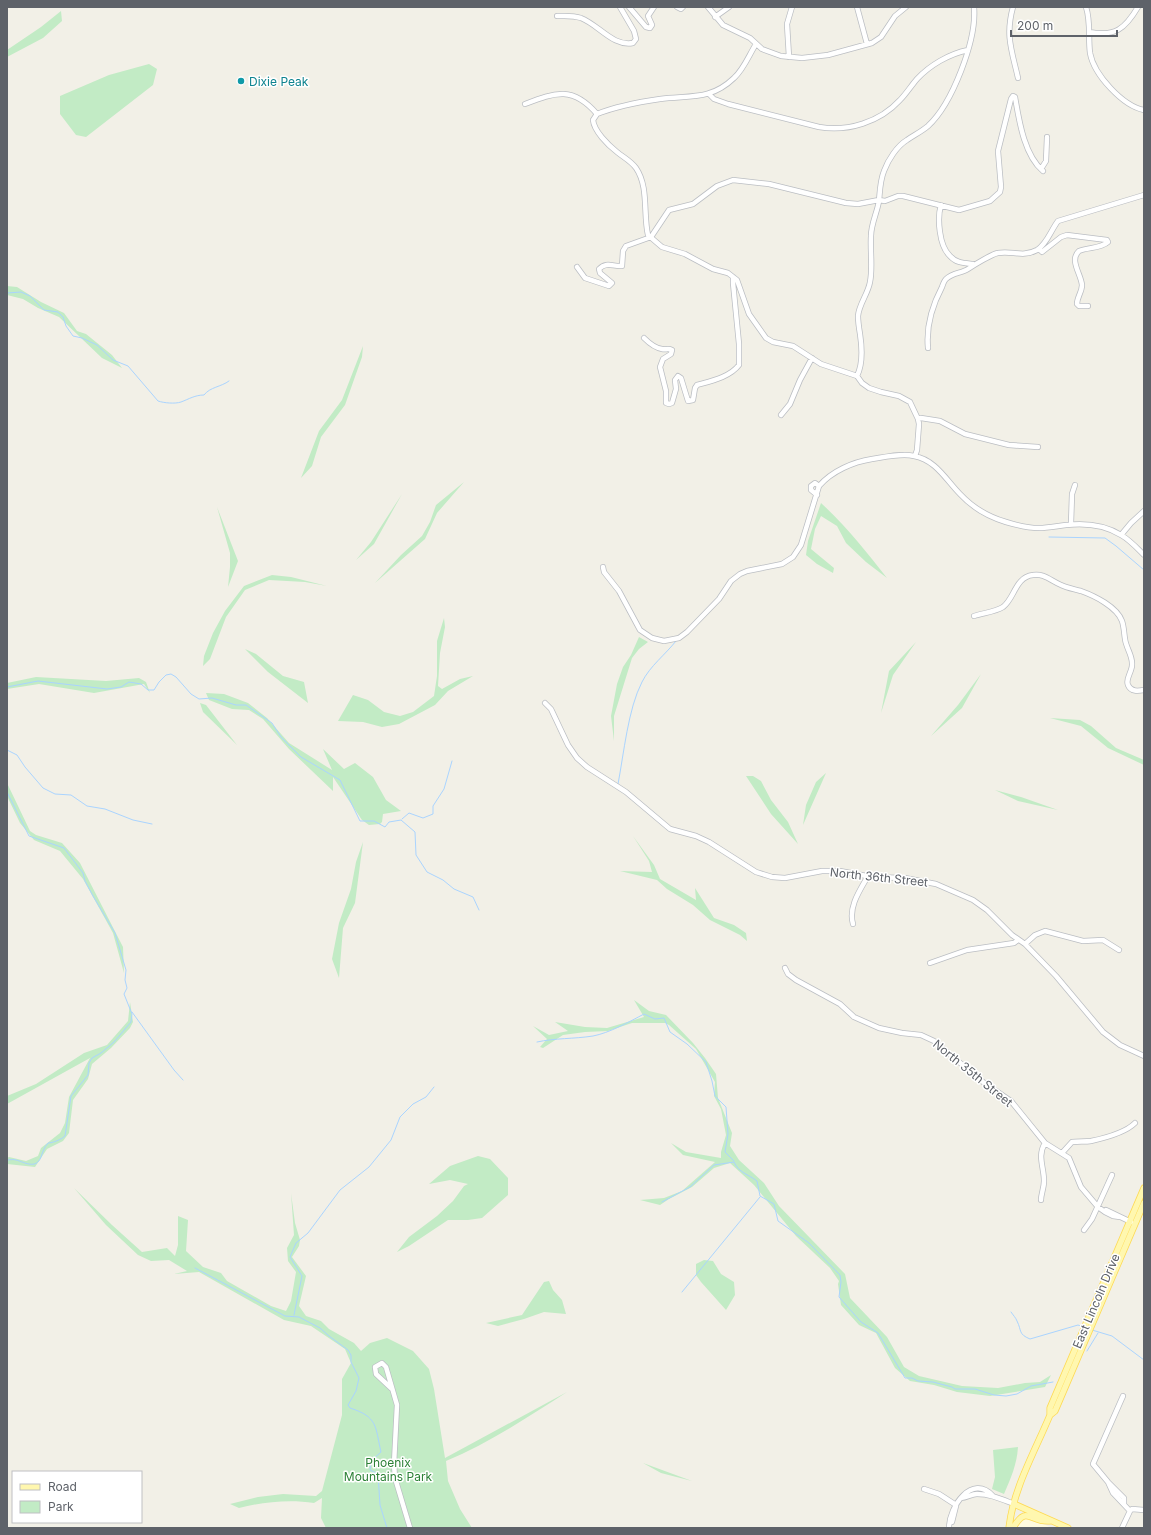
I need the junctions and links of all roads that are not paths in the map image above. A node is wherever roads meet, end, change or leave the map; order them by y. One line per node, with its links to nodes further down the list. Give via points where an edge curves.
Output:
1 (620, 7): 15 (street, via 634,31 636,39 633,43 617,41 593,24 579,18 570,15)
2 (629, 7): 3 (street, via 646,27 650,28 652,25 648,16)
3 (654, 7)
4 (677, 7): 5 (street)
5 (683, 7)
6 (708, 7): 16 (street)
7 (729, 7): 16 (street)
8 (792, 7): 21 (street, via 787,24)
9 (856, 7): 19 (street)
10 (906, 7): 19 (street, via 895,16 880,37)
11 (974, 7): 20 (street)
12 (1013, 7): 22 (street, via 1008,29)
13 (1086, 7): 17 (street)
14 (1138, 7): 17 (street, via 1125,26 1116,32)
15 (557, 16)
16 (716, 16): 18 (street, via 723,25 750,38)
17 (1089, 32): 25 (street, via 1090,55 1101,77 1131,106)
18 (756, 44): 21 (street, via 771,53); 23 (street, via 737,74 728,83)
19 (867, 44): 21 (street, via 819,57)
20 (968, 50): 23 (street, via 945,59 926,71 901,100 884,113 869,122 852,127 819,127 728,104 714,99); 29 (street, via 943,108 927,127 899,147 886,166)
21 (789, 57)
22 (1018, 78)
23 (709, 94): 26 (street, via 655,100)
24 (525, 104): 26 (street, via 563,93 574,95 589,104)
25 (1144, 110)
26 (597, 114): 31 (street, via 593,123 598,131 614,150 634,166 640,176 647,230)
27 (1046, 137): 30 (street, via 1046,160 1042,170 1023,135 1013,96 998,152 1000,192 990,201 966,209 952,209)
28 (1144, 195): 32 (street, via 1058,221)
29 (879, 200): 30 (street, via 885,202 903,196); 31 (street, via 858,204 846,203 769,184 733,180 714,188 693,204 669,210); 40 (street, via 871,234 870,282 858,314 861,358)
30 (941, 205): 33 (street, via 938,213 939,229 947,253 957,261)
31 (651, 237): 34 (street, via 626,246 622,266 606,264 599,269 612,283 609,286 585,278); 35 (street, via 662,247 680,252)
32 (1039, 249): 33 (street, via 1024,255 996,253); 36 (street, via 1042,252 1060,237 1067,235 1107,240 1108,242 1102,246 1077,253 1077,270 1082,286 1077,304)
33 (973, 264): 38 (street, via 967,270 944,281 931,310)
34 (577, 267)
35 (733, 277): 37 (street, via 739,365 734,371 712,381 697,384 693,400 688,401 682,378 678,376 675,380 676,389 672,403 666,403 660,367 663,359 671,354 672,350 654,347); 39 (street, via 737,280 749,314 763,336 770,341 793,346)
36 (1088, 306)
37 (644, 338)
38 (928, 348)
39 (812, 358): 40 (street); 41 (street, via 790,404)
40 (857, 376): 42 (street, via 869,388 908,401)
41 (781, 415)
42 (918, 418): 43 (street, via 940,421 965,434 1009,445); 44 (street)
43 (1038, 447)
44 (915, 456): 46 (street, via 858,462 824,479); 49 (street, via 931,463 965,499 991,517 1033,527)
45 (1075, 485): 49 (street, via 1072,494)
46 (819, 486): 47 (street); 47 (street, via 815,483 811,486 811,490)
47 (817, 495): 52 (street, via 801,545 793,557 782,564 740,574 731,581 719,599 679,638 664,641 652,638 640,630)
48 (1144, 511): 50 (street)
49 (1071, 524): 50 (street, via 1106,528)
50 (1121, 535): 51 (street)
51 (1144, 555)
52 (603, 567)
53 (974, 616): 54 (street, via 1003,606 1020,582 1030,575 1044,576 1062,586 1083,592 1108,606 1120,617 1132,661 1127,684 1135,691)
54 (1144, 690)
55 (545, 703): 56 (street, North 36th Street, via 551,709 562,734 577,758 626,792 670,829 709,842 750,869 766,876 785,878 836,871)
56 (868, 876): 57 (street, via 855,899); 58 (street, North 36th Street, via 910,879 945,887 978,903)
57 (853, 924)
58 (1018, 940): 59 (street, North 36th Street); 61 (street, via 1014,943 967,950)
59 (1025, 944): 60 (street, via 1041,932 1051,931 1083,940 1103,940); 63 (street, North 36th Street, via 1103,1032 1120,1045)
60 (1119, 950)
61 (930, 962)
62 (785, 968): 65 (street, North 35th Street, via 796,980 840,1004 854,1017 881,1028 921,1035 934,1041 983,1082 1011,1101)
63 (1144, 1056)
64 (1135, 1123): 66 (street, via 1130,1128 1101,1139 1072,1142)
65 (1045, 1143): 66 (street, North 35th Street); 69 (street, via 1041,1155 1044,1178)
66 (1062, 1153): 71 (street, North 35th Street, via 1071,1161 1082,1187)
67 (1112, 1175): 71 (street)
68 (1144, 1188): 72 (main road, East Lincoln Drive)
69 (1041, 1200)
70 (1144, 1203): 72 (main road, East Lincoln Drive)
71 (1100, 1208): 72 (street); 73 (street)
72 (1132, 1223): 77 (main road, East Lincoln Drive)
73 (1084, 1230)
74 (392, 1389): 74 (street, via 386,1367 382,1363 378,1364 375,1367 376,1374); 83 (street, via 397,1405 395,1478)
75 (1123, 1396): 80 (street, via 1093,1464 1124,1498 1124,1504)
76 (924, 1489): 78 (street, via 939,1494)
77 (1014, 1504): 78 (street, via 993,1496 971,1493); 81 (main road); 84 (main road, East Lincoln Drive)
78 (956, 1505): 82 (street)
79 (1144, 1510): 80 (street)
80 (1130, 1511): 87 (street)
81 (1053, 1521): 85 (main road, via 1042,1522 1023,1516); 86 (main road)
82 (949, 1527)
83 (410, 1528)
84 (1010, 1528)
85 (1013, 1528)
86 (1068, 1528)
87 (1122, 1528)

